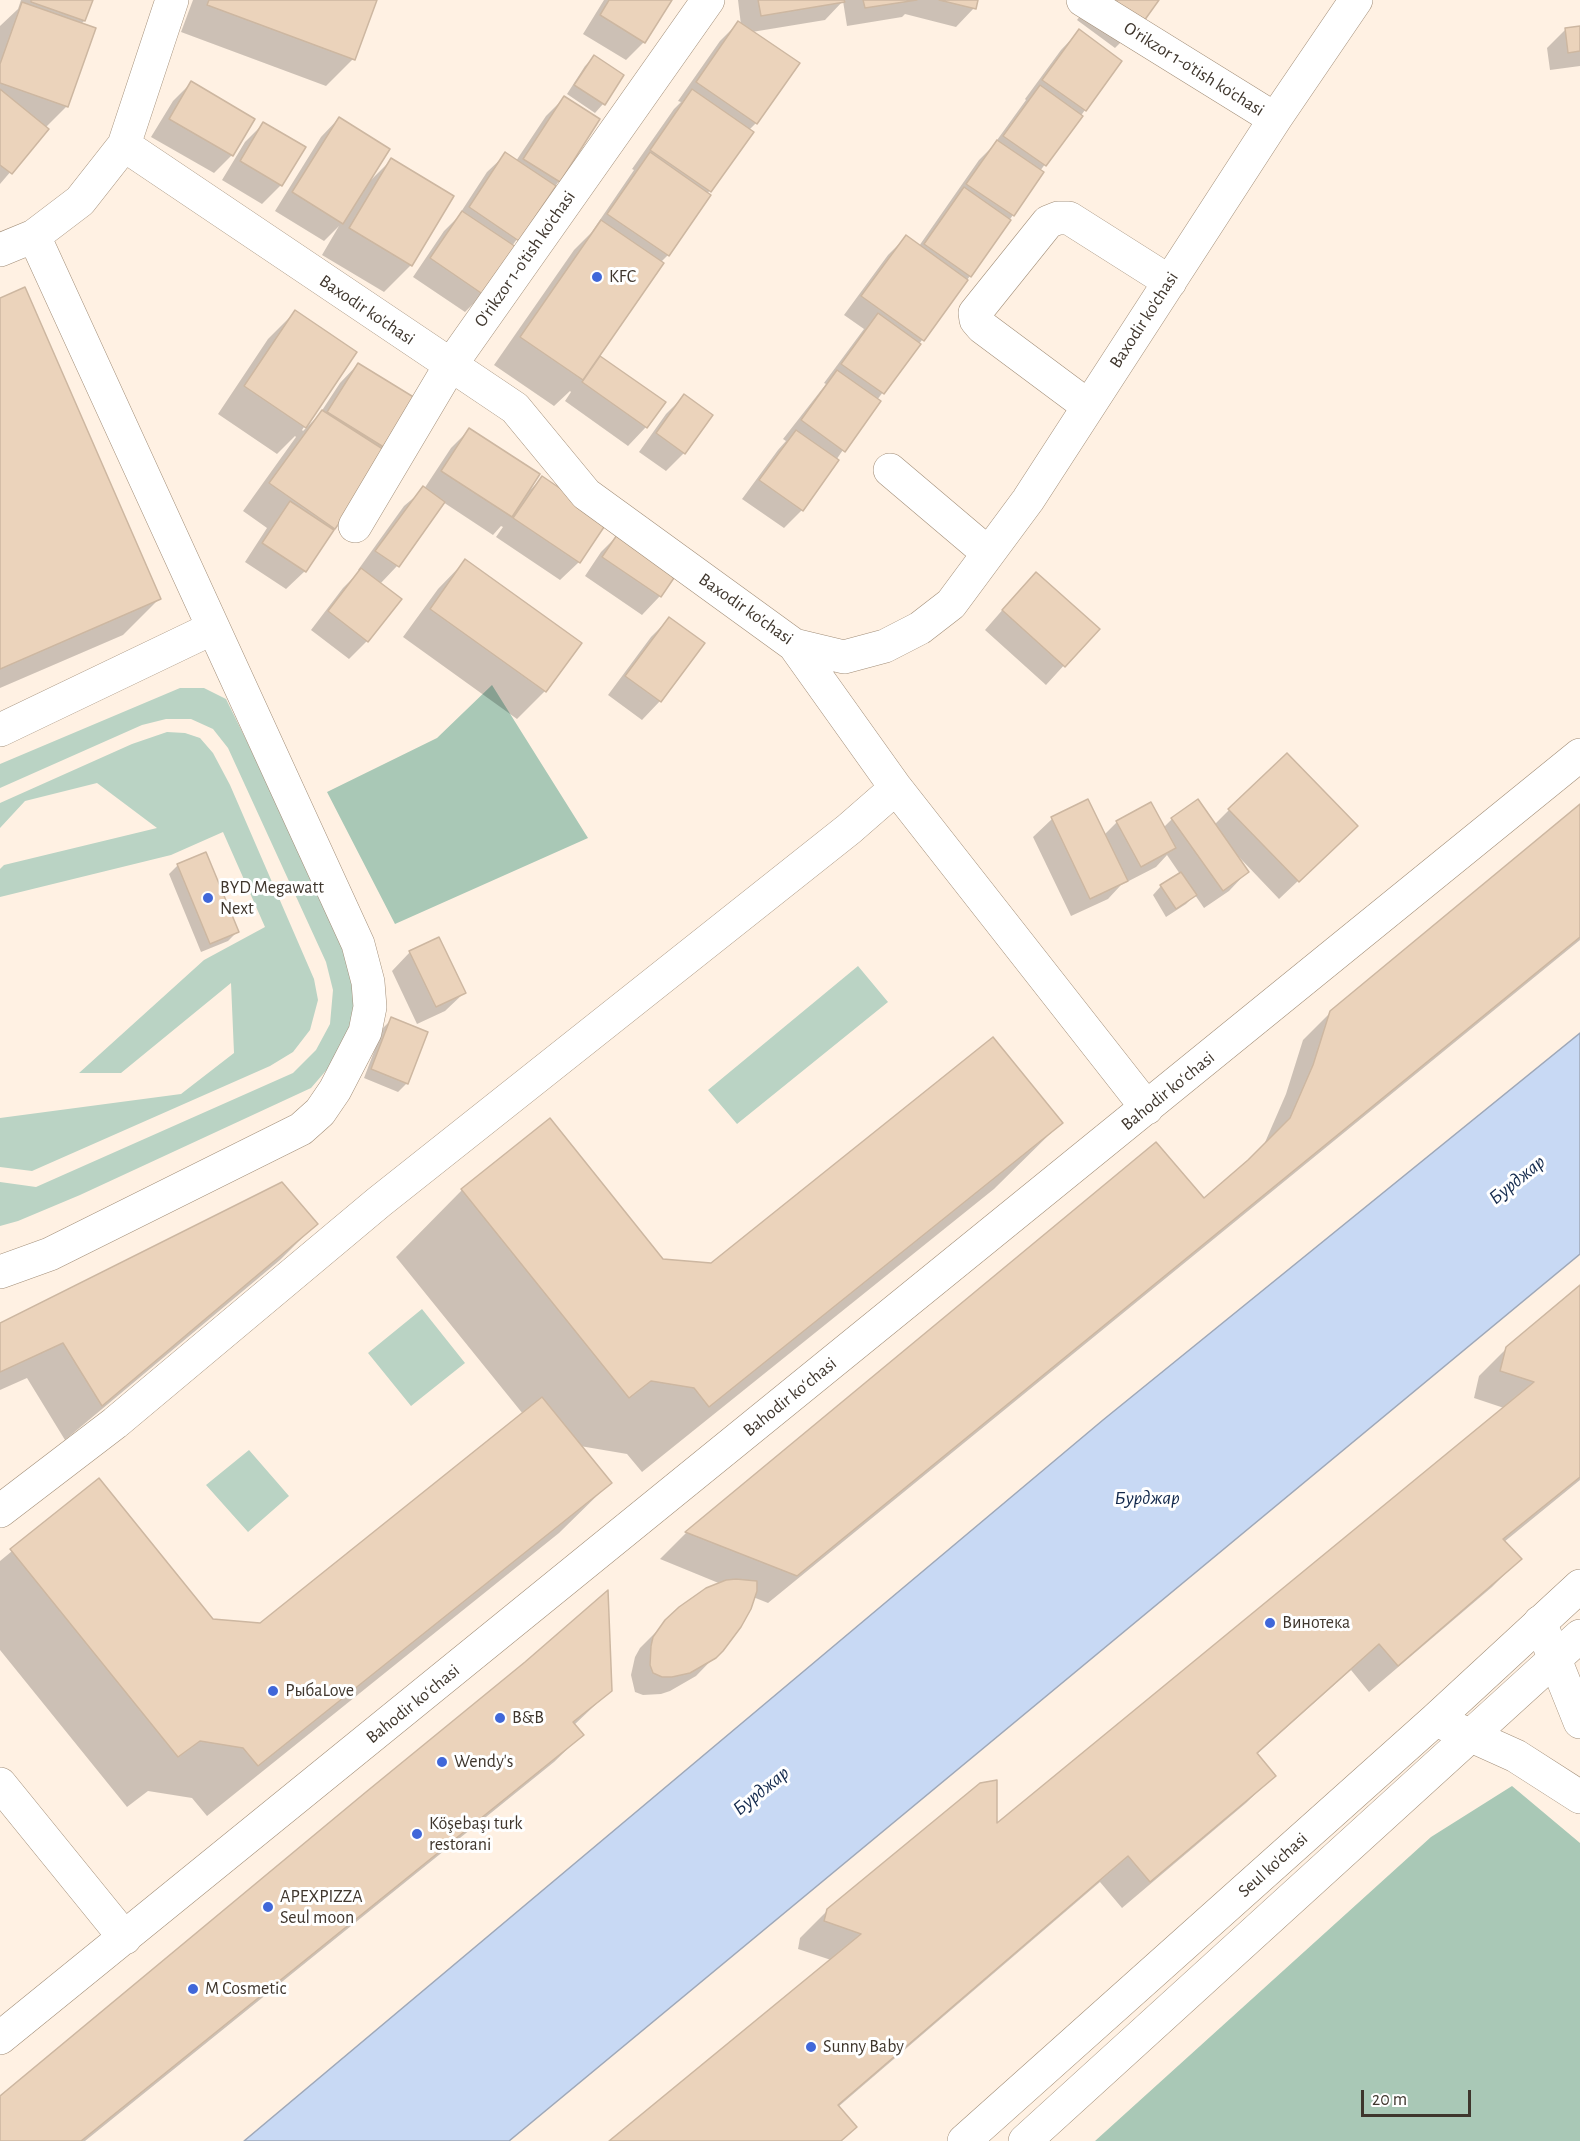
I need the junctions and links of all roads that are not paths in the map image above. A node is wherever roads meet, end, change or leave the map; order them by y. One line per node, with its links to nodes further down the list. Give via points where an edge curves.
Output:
1 (172, 0): 6 (street)
2 (708, 0): 10 (street, O'rikzor 1-o'tish ko'chasi)
3 (1083, 0): 5 (street, O'rikzor 1-o'tish ko'chasi)
4 (1356, 0): 5 (street, Baxodir ko'chasi)
5 (1275, 119): 9 (street, Baxodir ko'chasi)
6 (124, 145): 7 (street, via 80,201); 10 (street, Baxodir ko'chasi)
7 (34, 236): 8 (street); 15 (street)
8 (0, 250)
9 (1170, 282): 11 (street, Baxodir ko'chasi); 11 (street, via 1069,218 1058,218 1048,222 975,313 982,327)
10 (450, 366): 13 (street, O'rikzor 1-o'tish ko'chasi); 16 (street, Baxodir ko'chasi, via 515,408 586,494)
11 (1088, 406): 14 (street, Baxodir ko'chasi, via 1028,500)
12 (890, 470): 14 (street)
13 (355, 526)
14 (988, 553): 16 (street, Baxodir ko'chasi, via 951,604 920,628 885,646 844,657)
15 (213, 628): 17 (street); 21 (street, via 358,944 370,994 365,1032 335,1090 320,1112 301,1129 50,1254)
16 (794, 645): 19 (street)
17 (0, 730)
18 (1580, 755): 20 (street, Bahodir koʻchasi)
19 (896, 788): 20 (street); 22 (street, via 379,1202 115,1424)
20 (1147, 1108): 32 (street, Bahodir koʻchasi)
21 (0, 1272)
22 (0, 1511)
23 (1580, 1586): 24 (street, Seul ko'chasi)
24 (1540, 1622): 26 (street); 27 (street, Seul ko'chasi)
25 (1580, 1636): 26 (street)
26 (1554, 1660): 28 (street); 29 (street)
27 (1436, 1720): 29 (street); 34 (street, Seul ko'chasi)
28 (1580, 1722)
29 (1472, 1736): 31 (street, via 1516,1756); 35 (street)
30 (0, 1784): 32 (street)
31 (1580, 1797)
32 (125, 1938): 33 (street, Bahodir koʻchasi)
33 (0, 2038)
34 (964, 2141)
35 (1025, 2141)

